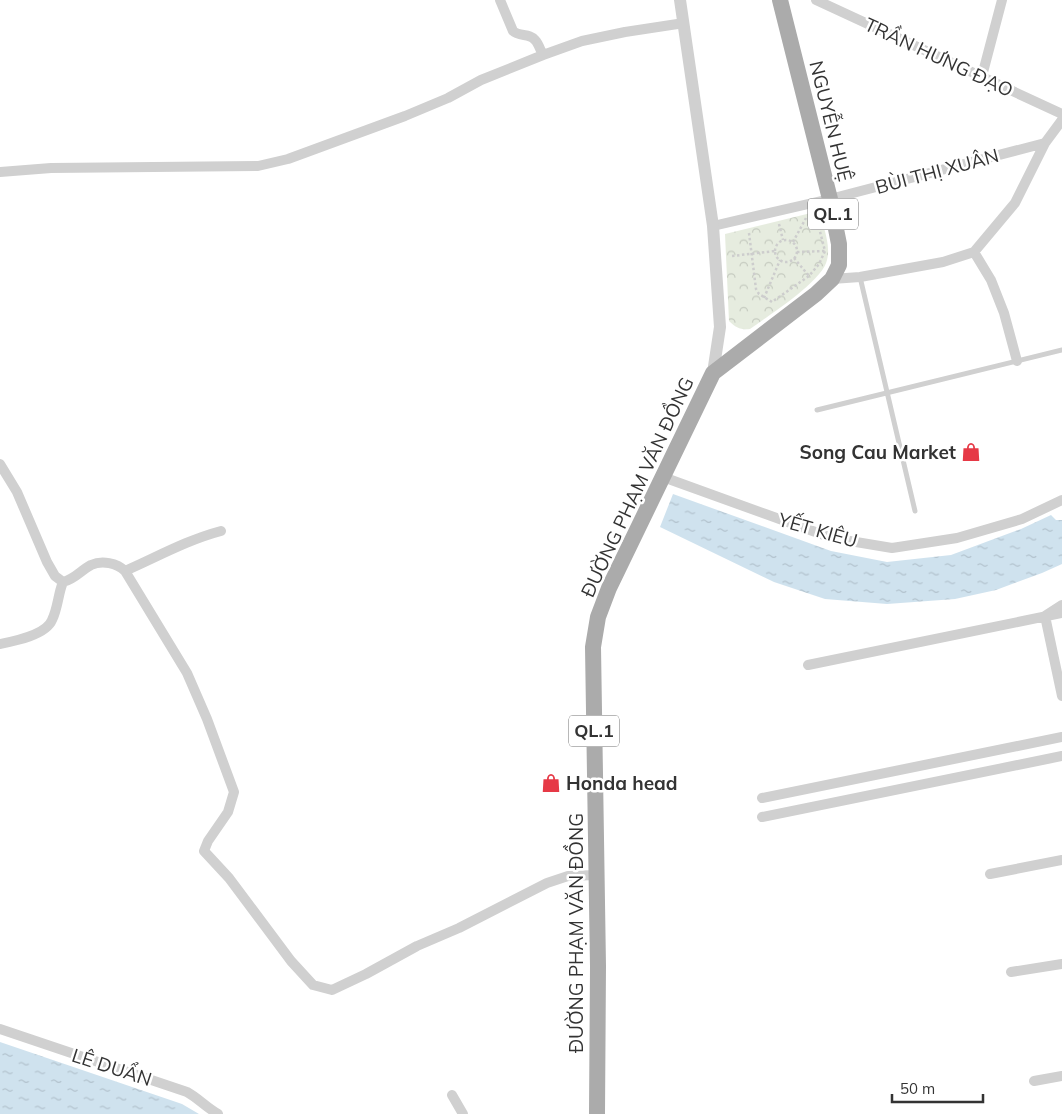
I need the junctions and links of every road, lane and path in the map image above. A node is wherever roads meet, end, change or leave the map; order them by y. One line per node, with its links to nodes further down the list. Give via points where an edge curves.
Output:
1 (500, 0): 7 (street, via 513,32 536,40)
2 (680, 0): 6 (street, ĐƯỜNG PHẠM VĂN ĐỒNG)
3 (780, 0): 13 (main road, NGUYỄN HUỆ / QL.1)
4 (816, 0): 8 (street, TRẦN HƯNG ĐẠO)
5 (1002, 0): 8 (street)
6 (684, 23): 7 (street, via 582,41); 17 (street, ĐƯỜNG PHẠM VĂN ĐỒNG)
7 (543, 55): 12 (street, via 405,116 288,159 258,166 51,168)
8 (982, 76): 9 (street, TRẦN HƯNG ĐẠO)
9 (1062, 114)
10 (1062, 120): 11 (street)
11 (1045, 143): 13 (street, BÙI THỊ XUÂN); 24 (street, via 1015,203)
12 (0, 172)
13 (830, 199): 17 (street, BÙI THỊ XUÂN); 31 (main road, NGUYỄN HUỆ / QL.1, via 839,244 839,265)
14 (816, 216): 22 (path)
15 (806, 218): 20 (path)
16 (779, 224): 19 (path)
17 (713, 226): 35 (street, ĐƯỜNG PHẠM VĂN ĐỒNG, via 720,327)
18 (750, 233): 25 (path)
19 (783, 240): 20 (path); 21 (path)
20 (793, 242): 23 (path)
21 (774, 251): 25 (path); 28 (path)
22 (825, 251): 23 (path); 29 (path)
23 (797, 252): 27 (path)
24 (974, 252): 30 (street, via 943,262); 34 (street, via 991,280)
25 (751, 254): 26 (path); 32 (path, via 756,289)
26 (732, 256)
27 (794, 258): 28 (path, via 788,262); 29 (path)
28 (780, 260): 32 (path)
29 (809, 276): 32 (path, via 772,302)
30 (860, 277): 31 (street); 36 (lane)
31 (832, 279): 35 (main road, QL.1)
32 (764, 298)
33 (1062, 350): 34 (lane)
34 (1017, 361): 36 (lane)
35 (713, 374): 39 (main road, ĐƯỜNG PHẠM VĂN ĐỒNG / QL.1)
36 (887, 392): 37 (lane); 41 (lane)
37 (817, 410)
38 (0, 464): 44 (street, via 17,492 47,562)
39 (663, 477): 40 (street, YẾT KIÊU, via 832,538 892,548 957,538 1022,520); 57 (main road, ĐƯỜNG PHẠM VĂN ĐỒNG / QL.1, via 598,617 593,647)
40 (1062, 500)
41 (915, 511)
42 (221, 531): 43 (street, via 200,537)
43 (125, 571): 44 (street, via 112,563 92,564); 57 (street, via 187,673 234,792 228,812 204,851 229,878 312,985 332,990 546,883 568,876)
44 (62, 582): 48 (street, via 52,621 45,629)
45 (1062, 605): 47 (street)
46 (1062, 613): 47 (street)
47 (1045, 616): 49 (street); 50 (street)
48 (0, 644)
49 (808, 665)
50 (1062, 696)
51 (1062, 737): 53 (street)
52 (1062, 756): 54 (street)
53 (762, 798)
54 (762, 817)
55 (1062, 860): 56 (street)
56 (990, 874)
57 (596, 875): 66 (main road, ĐƯỜNG PHẠM VĂN ĐỒNG / QL.1)
58 (1062, 964): 59 (street)
59 (1011, 972)
60 (0, 1029): 64 (street, LÊ DUẨN, via 187,1092)
61 (1062, 1076): 62 (street)
62 (1034, 1081)
63 (452, 1095): 65 (street)
64 (218, 1114)
65 (463, 1114)
66 (598, 1114)

